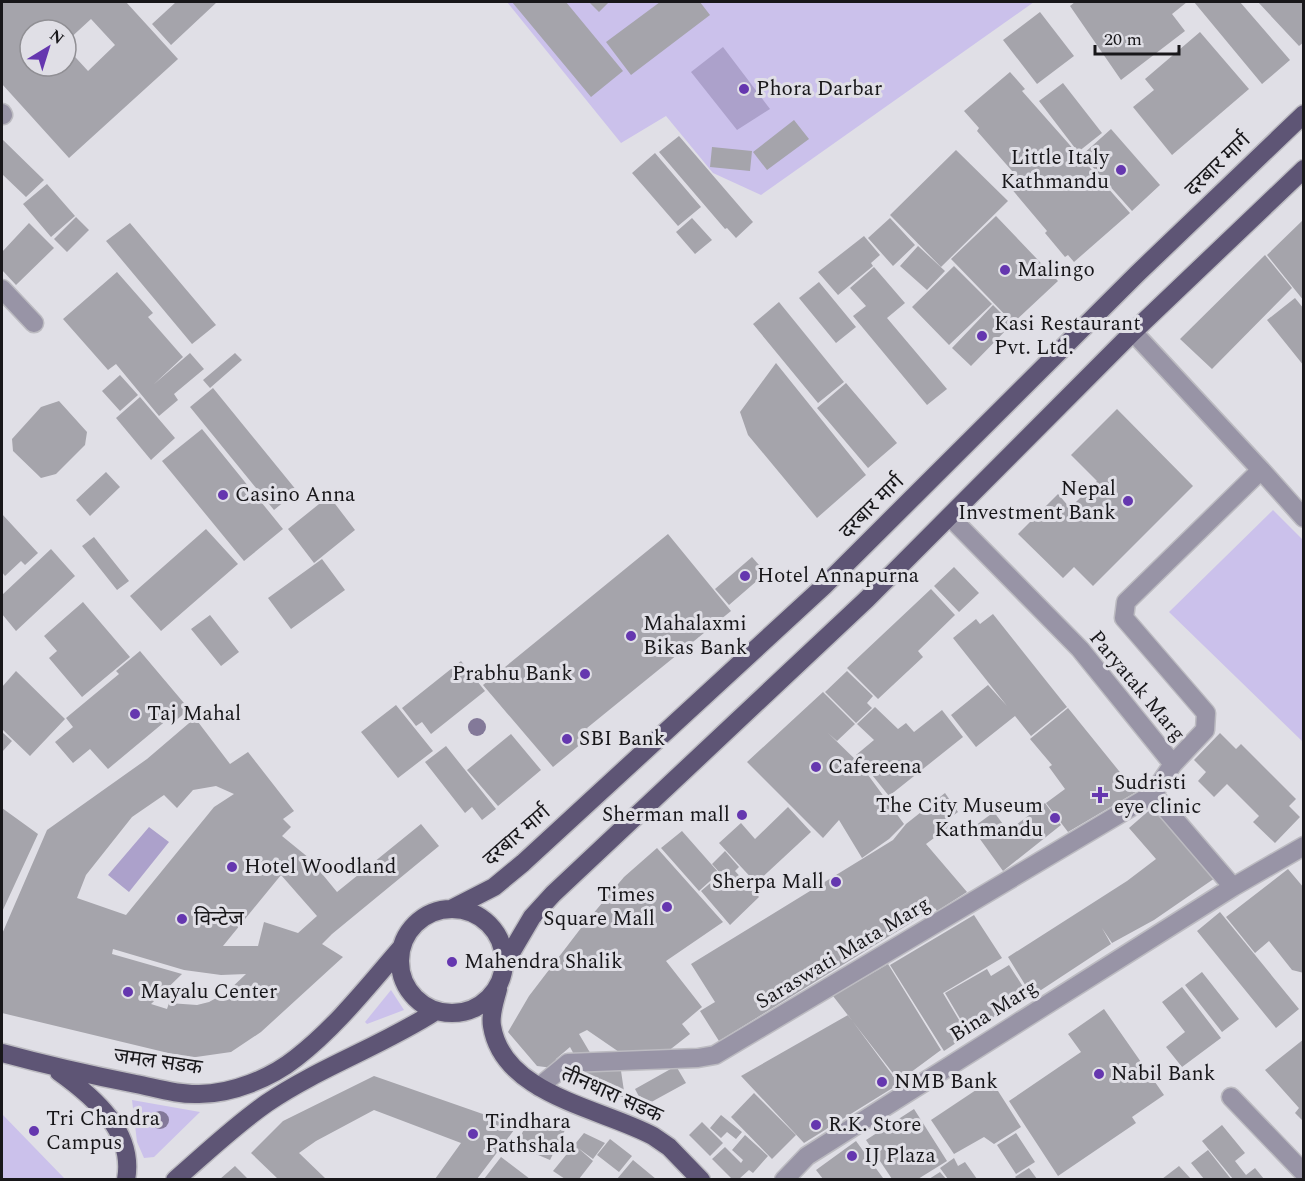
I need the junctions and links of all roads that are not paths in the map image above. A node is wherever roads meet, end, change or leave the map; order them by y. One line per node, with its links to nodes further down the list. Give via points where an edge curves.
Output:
1 (1304, 114): 13 (main road, दरबार मार्ग, via 824,586 523,863 494,887)
2 (1304, 169): 5 (main road)
3 (2, 289): 4 (street)
4 (34, 323)
5 (1133, 332): 6 (street); 7 (main road)
6 (1261, 470): 8 (street); 9 (street, via 1126,602 1124,618 1206,713 1205,730)
7 (950, 517): 9 (street, Paryatak Marg, via 1080,650); 15 (main road, via 553,894 532,917)
8 (1304, 518)
9 (1173, 764): 10 (street, Paryatak Marg)
10 (1154, 794): 12 (street); 20 (street, Saraswati Mata Marg, via 715,1055 568,1062)
11 (1304, 846): 12 (street)
12 (1233, 888): 26 (street, Bina Marg, via 807,1156)
13 (453, 908): 14 (main road, via 426,915 406,935); 15 (main road, via 484,919 503,947)
14 (401, 948): 17 (main road, via 403,980 411,994); 19 (main road, जमल सडक, via 302,1053 260,1079 234,1089 199,1094)
15 (505, 963): 16 (main road)
16 (498, 988): 17 (main road, via 484,1003 465,1013); 20 (main road, via 492,1025 499,1048)
17 (436, 1011): 24 (main road, via 267,1103)
18 (2, 1053): 19 (main road, जमल सडक)
19 (53, 1067): 23 (main road, via 92,1098 117,1127 125,1150)
20 (533, 1084): 25 (main road, तीनधारा सडक, via 653,1136)
21 (1231, 1097): 22 (street)
22 (1304, 1173)
23 (126, 1179)
24 (175, 1179)
25 (701, 1179)
26 (784, 1179)

